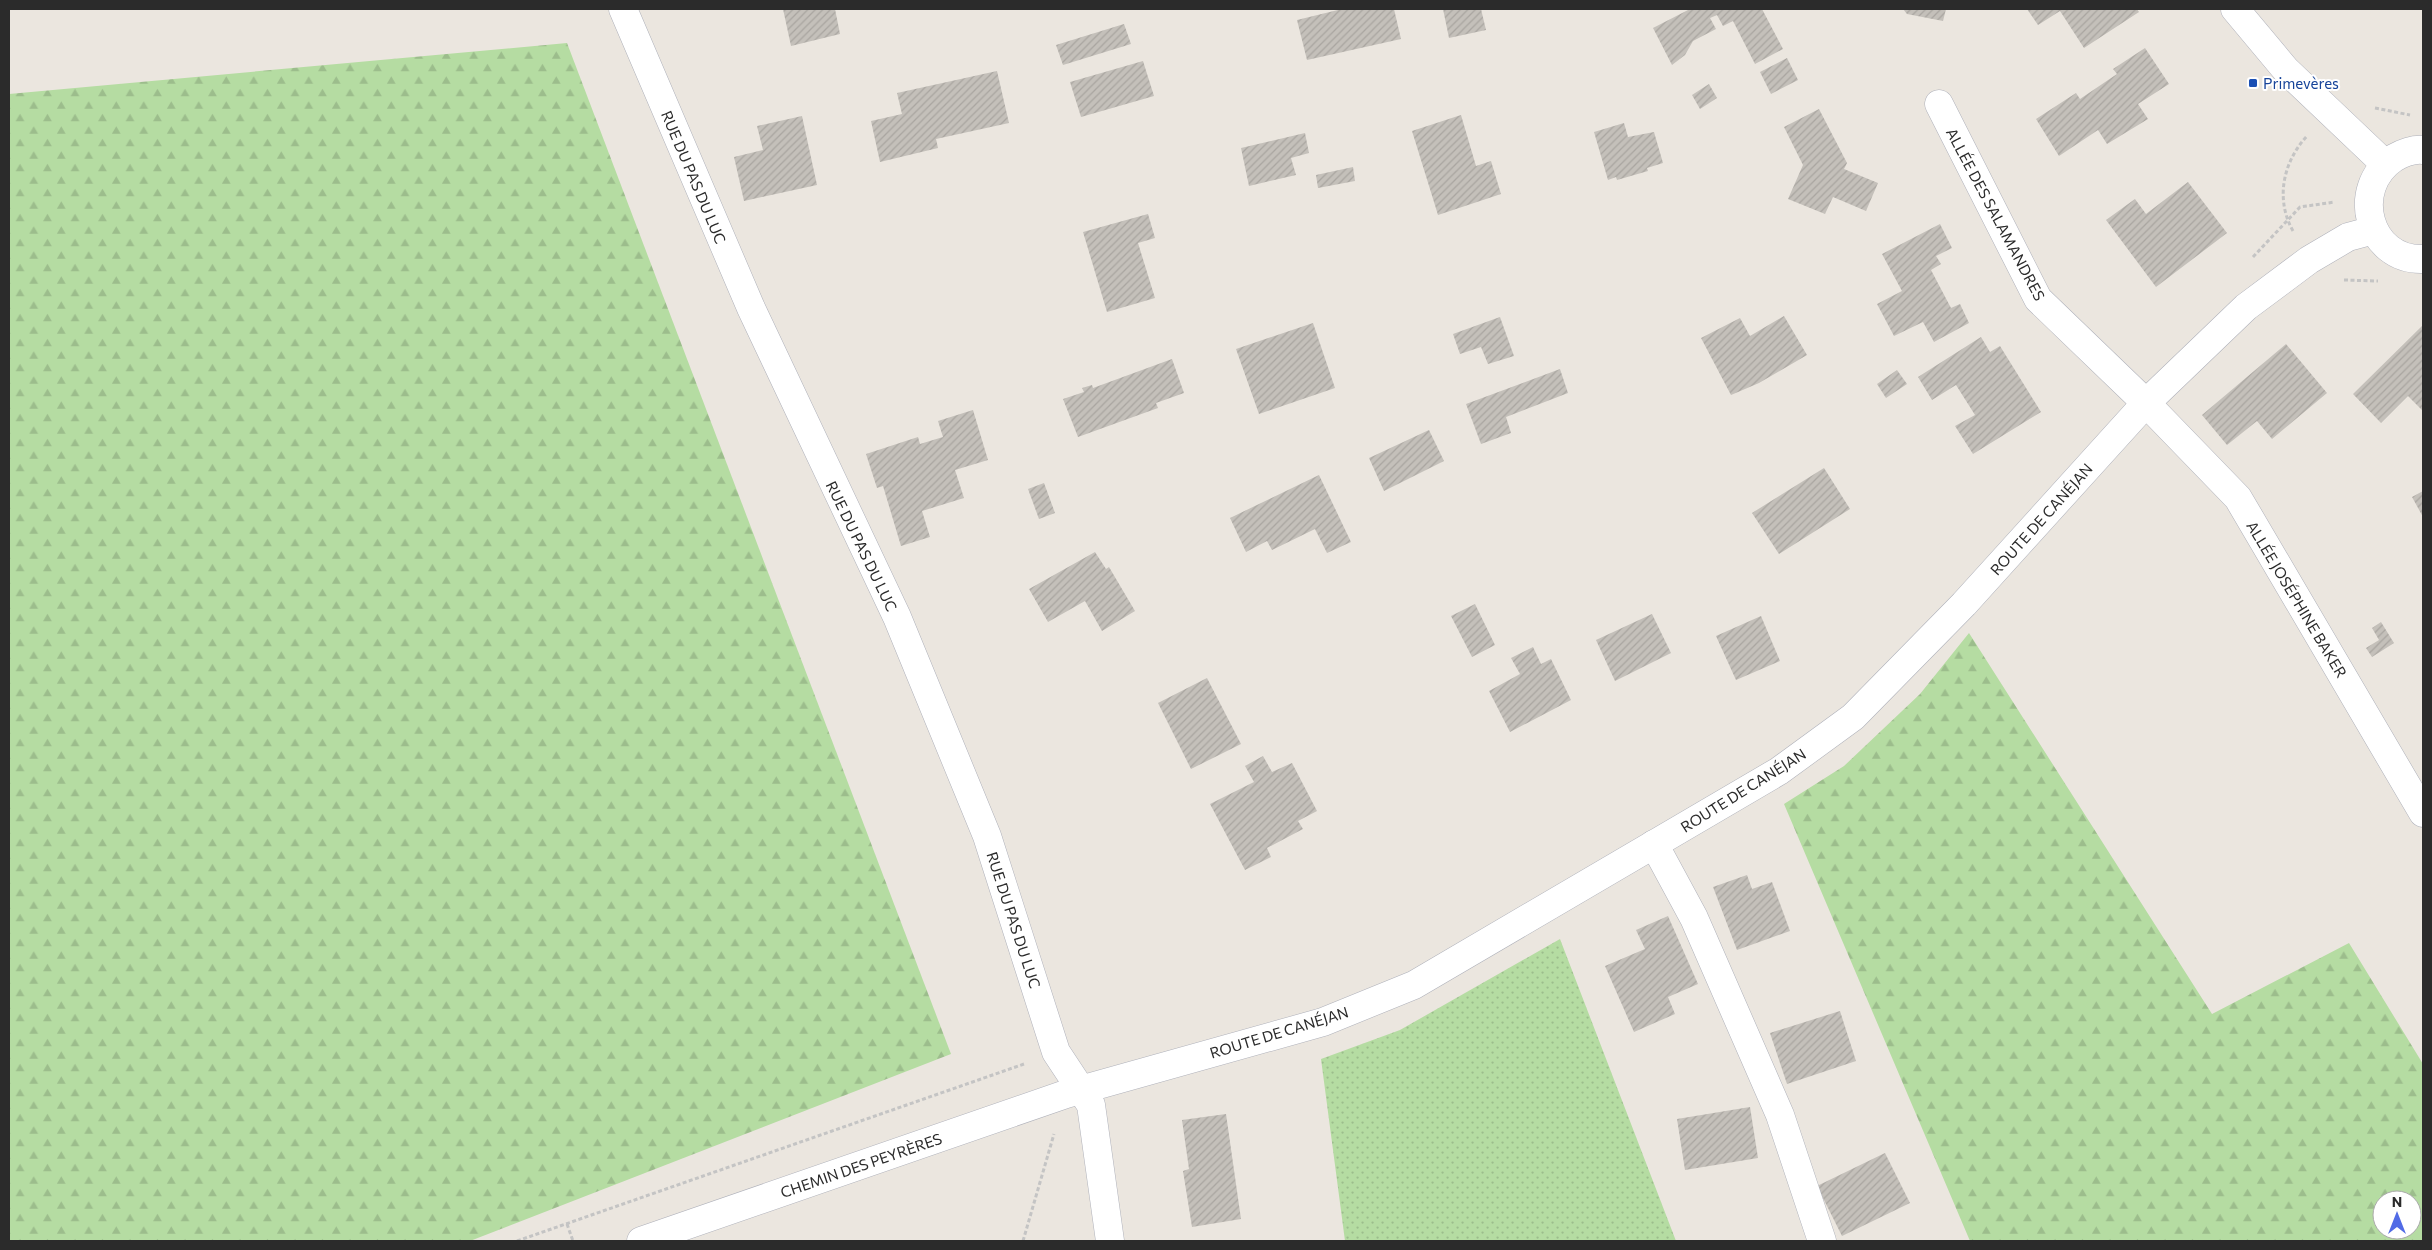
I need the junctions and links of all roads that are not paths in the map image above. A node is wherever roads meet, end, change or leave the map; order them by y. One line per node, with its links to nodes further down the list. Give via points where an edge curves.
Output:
1 (623, 9): 11 (street, RUE DU PAS DU LUC, via 754,316 901,626 987,836 1056,1052)
2 (2234, 9): 5 (street, via 2286,70)
3 (1939, 104): 8 (street, ALLÉE DES SALAMANDRES, via 2038,299)
4 (2423, 150): 5 (street, via 2400,154)
5 (2385, 164): 6 (street, via 2370,189 2369,217)
6 (2374, 230): 7 (street, via 2385,245 2400,254); 8 (street, ROUTE DE CANÉJAN, via 2348,236 2309,260 2246,307)
7 (2423, 259)
8 (2146, 403): 9 (street, ALLÉE JOSÉPHINE BAKER, via 2238,498); 10 (street, ROUTE DE CANÉJAN, via 1964,604 1853,716 1779,771)
9 (2423, 813)
10 (1654, 844): 11 (street, ROUTE DE CANÉJAN, via 1414,985 1323,1022); 14 (street, via 1694,918 1780,1115)
11 (1073, 1092): 12 (street, CHEMIN DES PEYRÈRES); 13 (street, RUE DU PAS DU LUC, via 1091,1105)
12 (641, 1241)
13 (1110, 1241)
14 (1822, 1241)

